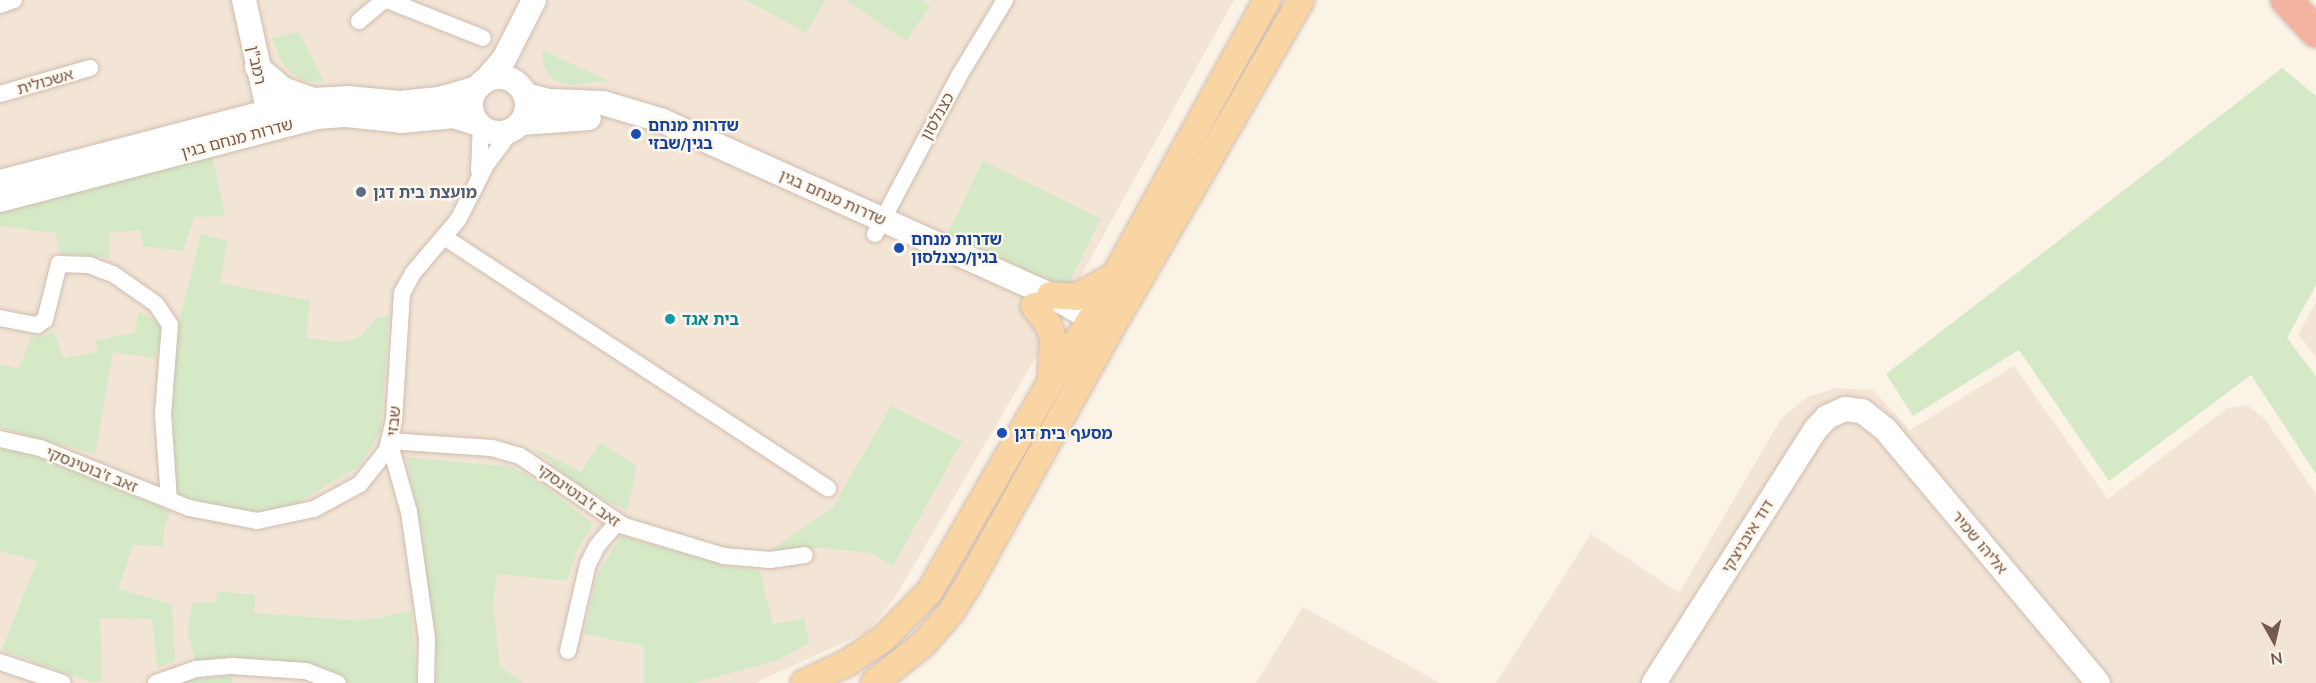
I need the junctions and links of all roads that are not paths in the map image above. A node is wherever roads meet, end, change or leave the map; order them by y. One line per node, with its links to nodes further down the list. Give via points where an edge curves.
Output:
1 (14, 0): 9 (street)
2 (244, 0): 14 (street, רמב"ן)
3 (385, 0): 10 (street); 13 (street)
4 (534, 0): 11 (street)
5 (1005, 0): 26 (street, כצנלסון)
6 (1268, 0): 28 (main road)
7 (1300, 0): 31 (main road)
8 (2286, 0): 12 (highway)
9 (0, 5)
10 (359, 21)
11 (519, 26): 16 (street, via 504,59); 17 (street, via 517,70)
12 (2316, 32)
13 (483, 38)
14 (257, 67): 19 (street, via 284,88); 20 (street, רמב"ן)
15 (90, 68): 18 (street, אשכולית)
16 (480, 85): 17 (street, via 501,77); 19 (street, שדרות מנחם בגין, via 439,99 400,104 347,98); 21 (street, via 471,106)
17 (524, 93): 22 (street, via 527,107); 26 (street, שדרות מנחם בגין, via 549,101 603,103 642,112)
18 (0, 94)
19 (313, 100): 20 (street, שדרות מנחם בגין)
20 (270, 120): 21 (street, שדרות מנחם בגין, via 339,115 401,121 454,116); 24 (street, שדרות מנחם בגין); 25 (street, שדרות מנחם בגין)
21 (479, 125): 22 (street, via 494,133); 23 (street, שבזי, via 483,144)
22 (516, 127): 23 (street, שבזי); 26 (street, שדרות מנחם בגין, via 580,117 636,127)
23 (477, 180): 27 (street, שבזי, via 458,220)
24 (0, 183)
25 (0, 200)
26 (878, 227): 29 (street, שדרות מנחם בגין)
27 (444, 237): 35 (street, שבזי, via 412,273 402,293 394,420); 36 (street)
28 (1113, 277): 29 (main road, via 1076,297); 31 (main road)
29 (1042, 300): 31 (street, שדרות מנחם בגין); 32 (main road, via 1053,338)
30 (0, 318): 37 (street, via 37,325 45,320 60,264 89,266 113,274 156,304 170,325 163,414)
31 (1093, 328): 32 (main road); 47 (main road, via 951,612 922,644)
32 (1051, 381): 46 (main road, via 930,591 884,639 848,663)
33 (1856, 410): 48 (street, דוד איבניצקי, via 1836,411 1815,429); 49 (street, אליהו שמיר, via 1885,429)
34 (0, 439): 37 (street, זאב ז'בוטינסקי, via 40,448)
35 (389, 441): 37 (street, זאב ז'בוטינסקי, via 387,450 360,484 314,508 280,518 257,521 225,517); 38 (street, זאב ז'בוטינסקי, via 492,448 520,456); 45 (street, שבזי, via 409,512 427,638)
36 (828, 488)
37 (169, 500)
38 (617, 522): 39 (street, זאב ז'בוטינסקי, via 724,556 771,560); 40 (street, via 588,564)
39 (805, 555)
40 (568, 651)
41 (0, 662): 42 (street)
42 (63, 683)
43 (156, 683): 44 (street, via 196,669 232,666 306,671)
44 (338, 683)
45 (426, 683)
46 (804, 683)
47 (874, 683)
48 (1654, 683)
49 (2098, 683)

